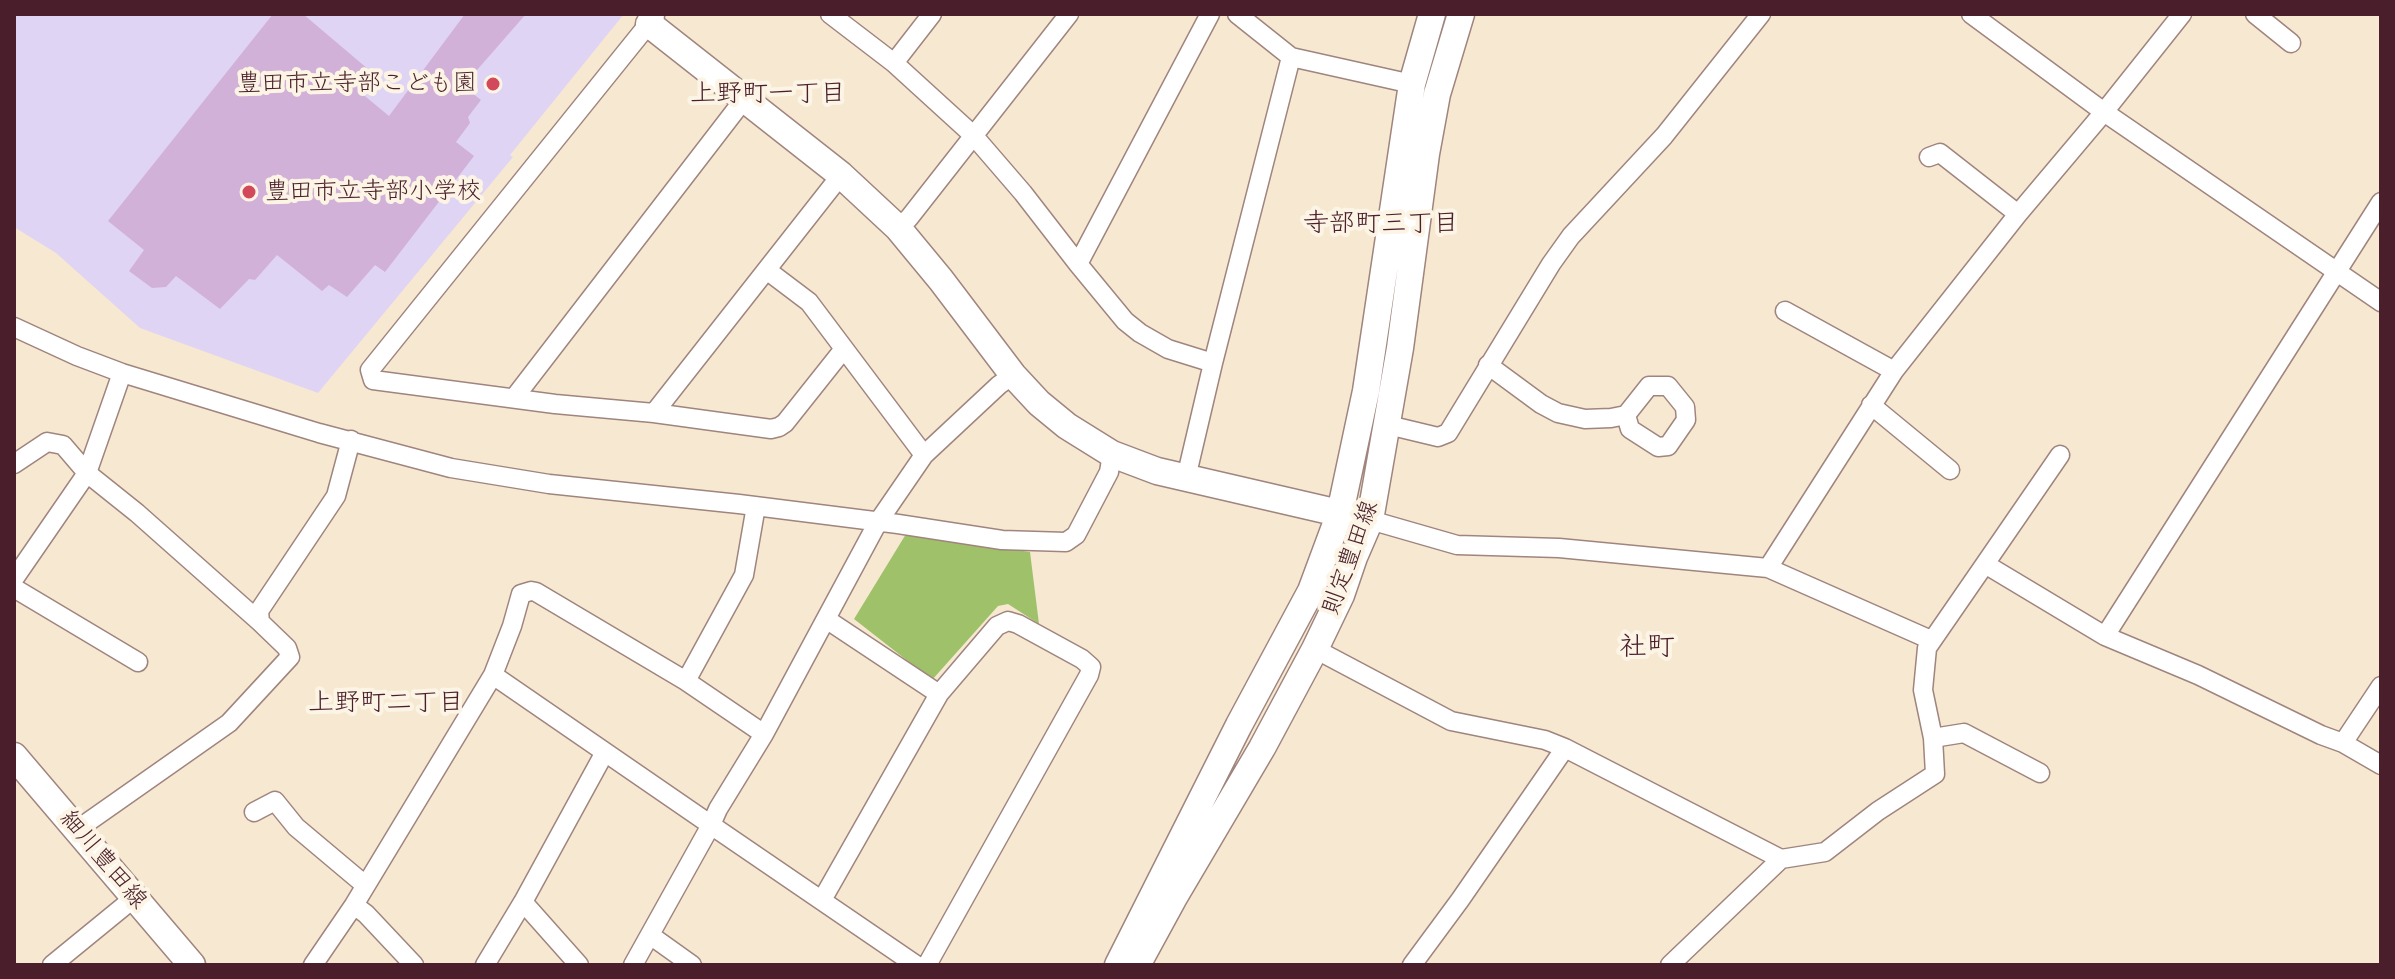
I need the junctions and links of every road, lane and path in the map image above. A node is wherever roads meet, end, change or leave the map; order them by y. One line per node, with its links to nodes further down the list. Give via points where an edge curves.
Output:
1 (830, 14): 15 (street)
2 (932, 14): 15 (street)
3 (1069, 14): 19 (street)
4 (1210, 14): 25 (street)
5 (1237, 14): 14 (street)
6 (1432, 14): 16 (main road, 則定豊田線)
7 (1461, 14): 41 (main road, 則定豊田線, via 1426,154)
8 (1761, 14): 33 (street, via 1664,136 1571,236)
9 (1971, 14): 18 (street)
10 (2181, 14): 18 (street)
11 (2255, 14): 13 (street)
12 (653, 19): 17 (main road); 37 (street, via 370,370 379,382)
13 (2291, 43)
14 (1291, 57): 16 (street); 32 (street)
15 (894, 63): 19 (street)
16 (1412, 84): 51 (main road, 則定豊田線, via 1366,391)
17 (745, 98): 21 (main road); 37 (street)
18 (2104, 112): 23 (street); 26 (street)
19 (973, 135): 24 (street); 25 (street)
20 (1929, 157): 23 (street, via 1940,153)
21 (841, 175): 24 (main road); 27 (street)
22 (2381, 202): 26 (street)
23 (2018, 214): 34 (street)
24 (898, 228): 36 (main road)
25 (1078, 264): 32 (street, via 1140,333 1168,349)
26 (2337, 270): 28 (street); 60 (street)
27 (768, 271): 31 (street, via 809,302); 39 (street)
28 (2381, 302)
29 (1785, 311): 34 (street)
30 (14, 327): 35 (street)
31 (843, 350): 39 (street, via 779,427); 44 (street)
32 (1213, 363): 49 (street)
33 (1488, 365): 40 (street, via 1558,413 1585,419); 41 (street, via 1448,433 1438,437)
34 (1894, 371): 38 (street)
35 (122, 373): 42 (street); 48 (street)
36 (1013, 375): 43 (main road, via 1048,412); 44 (street)
37 (514, 398): 39 (street)
38 (1871, 405): 47 (street); 55 (street)
39 (654, 413)
40 (1626, 415)
41 (1388, 425): 52 (main road, 則定豊田線)
42 (351, 440): 50 (street, via 451,468 549,484); 59 (street, via 336,496 259,611)
43 (1112, 454): 49 (main road); 53 (street, via 1109,472 1076,535 1066,542 1002,540)
44 (924, 455): 53 (street)
45 (2060, 455): 54 (street)
46 (14, 464): 48 (street, via 47,442 63,445)
47 (1950, 470)
48 (87, 473): 56 (street); 59 (street)
49 (1186, 478): 51 (main road)
50 (756, 506): 53 (street); 65 (street, via 744,575)
51 (1340, 513): 52 (main road); 96 (main road, 則定豊田線, via 1311,591)
52 (1370, 520): 55 (street, via 1457,545 1559,548); 62 (main road, 則定豊田線)
53 (878, 522): 58 (street)
54 (1985, 564): 60 (street); 61 (street)
55 (1768, 568): 61 (street)
56 (14, 579)
57 (14, 588): 63 (street)
58 (826, 619): 67 (street); 68 (street)
59 (260, 622): 78 (street, via 290,657 229,723)
60 (2105, 636): 70 (street)
61 (1931, 640): 69 (street, via 1923,690)
62 (1315, 649): 71 (street, via 1451,721); 97 (main road, 則定豊田線)
63 (138, 662)
64 (493, 675): 65 (street, via 521,594 531,591); 72 (street); 80 (street)
65 (686, 681): 68 (street)
66 (2381, 686): 70 (street)
67 (939, 694): 82 (street); 95 (street, via 997,626 1008,621 1091,667)
68 (764, 734): 77 (street)
69 (1933, 738): 75 (street, via 1964,733); 79 (street, via 1935,774 1825,852)
70 (2343, 743): 74 (street)
71 (1565, 748): 79 (street); 98 (street)
72 (605, 752): 77 (street); 83 (street)
73 (14, 756): 78 (main road, 細川豊田線)
74 (2381, 765)
75 (2040, 773)
76 (254, 812): 80 (street, via 275,801 296,827)
77 (711, 825): 82 (street); 85 (street)
78 (78, 829): 81 (main road, 細川豊田線)
79 (1781, 859): 99 (street)
80 (365, 885): 84 (street)
81 (134, 898): 86 (street); 87 (main road, 細川豊田線)
82 (822, 900): 94 (street)
83 (523, 902): 90 (street); 91 (street)
84 (354, 905): 88 (street); 89 (street)
85 (650, 935): 92 (street); 93 (street)
86 (52, 965)
87 (192, 965)
88 (313, 965)
89 (414, 965)
90 (485, 965)
91 (579, 965)
92 (633, 965)
93 (692, 965)
94 (916, 965)
95 (927, 965)
96 (1118, 965)
97 (1137, 965)
98 (1412, 965)
99 (1670, 965)

